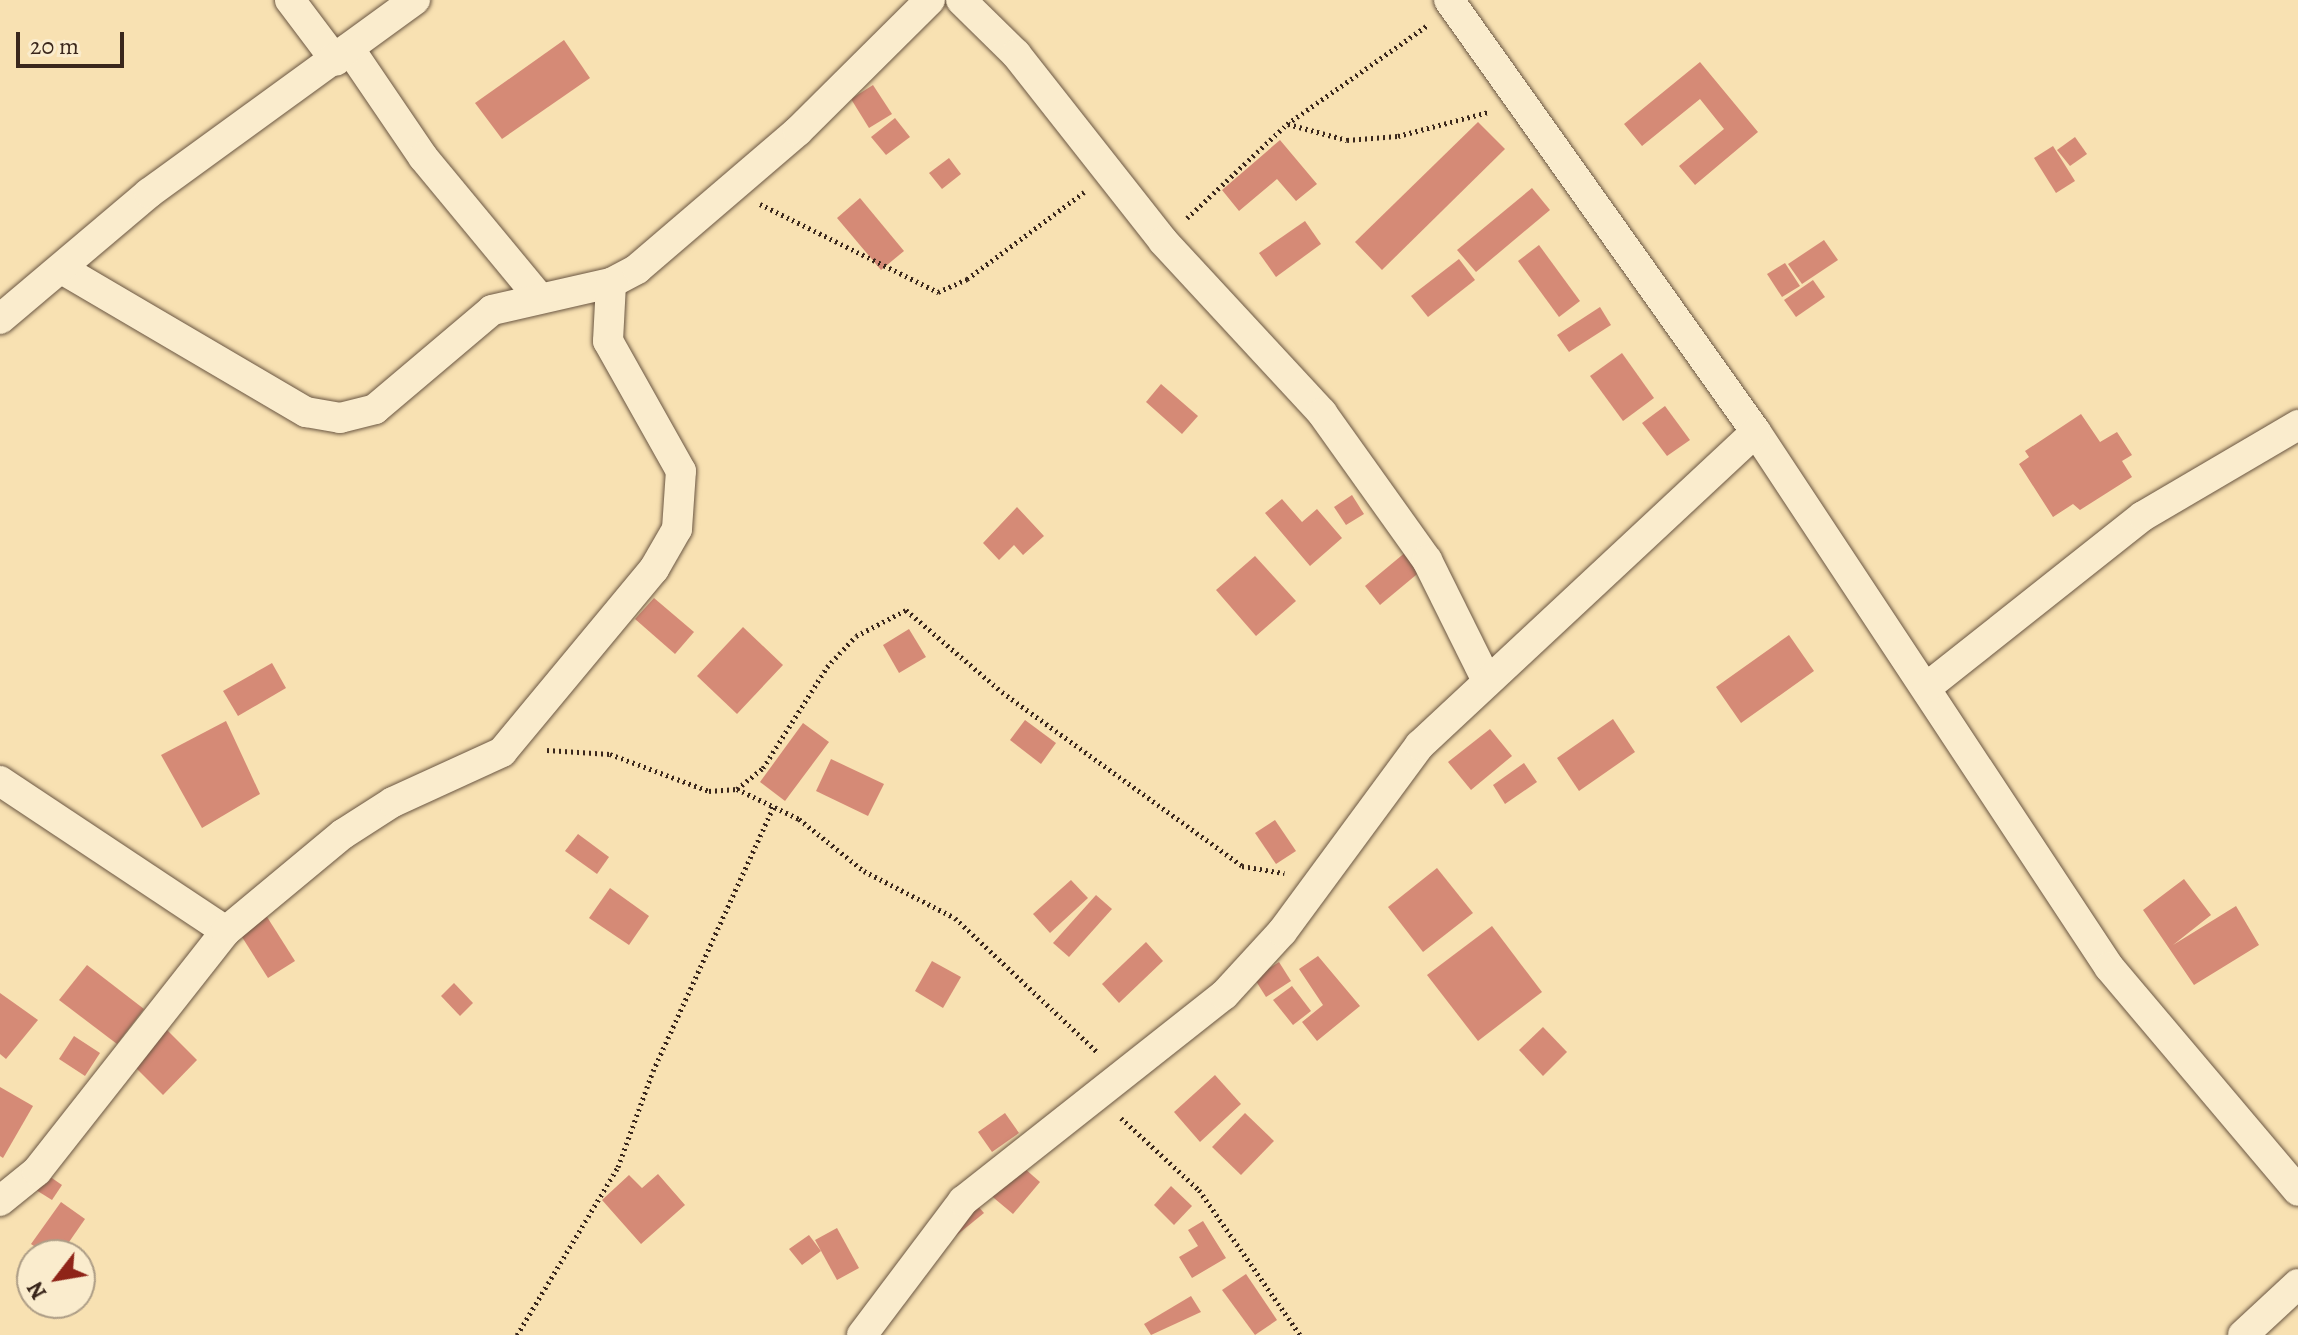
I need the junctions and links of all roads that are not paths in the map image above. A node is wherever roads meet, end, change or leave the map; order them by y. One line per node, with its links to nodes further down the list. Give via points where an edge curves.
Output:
1 (290, 0): 6 (street)
2 (415, 0): 6 (street)
3 (930, 0): 8 (street, via 731,189)
4 (961, 0): 13 (street, via 1033,75 1107,177 1322,413 1427,560)
5 (1452, 4): 12 (street)
6 (344, 56): 7 (street, via 149,193); 9 (street)
7 (62, 269): 9 (street, via 306,412 340,418 375,409 492,310); 10 (street)
8 (611, 283): 9 (street); 16 (street, via 608,341 662,428 681,471 685,503 654,569 502,752 393,802 343,834)
9 (538, 296)
10 (0, 319)
11 (2298, 425): 14 (street, via 2143,516)
12 (1756, 432): 13 (street); 14 (street)
13 (1486, 679): 20 (street, via 1379,793 1327,871 1224,995 963,1201)
14 (1927, 687): 17 (street, via 2109,967)
15 (0, 781): 16 (street)
16 (226, 931): 18 (street, via 37,1171)
17 (2298, 1191)
18 (0, 1201)
19 (2298, 1284): 21 (street)
20 (862, 1335)
21 (2243, 1335)

